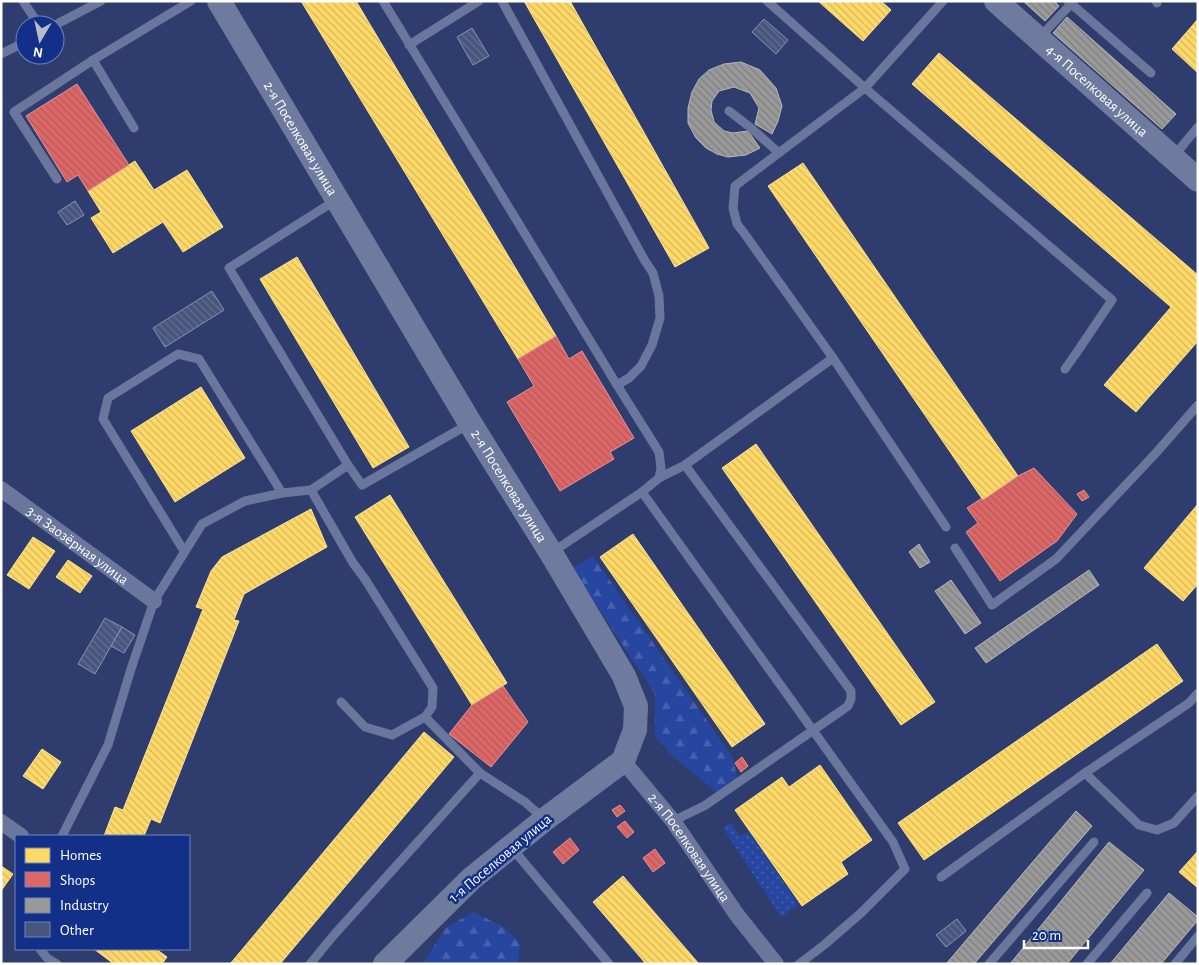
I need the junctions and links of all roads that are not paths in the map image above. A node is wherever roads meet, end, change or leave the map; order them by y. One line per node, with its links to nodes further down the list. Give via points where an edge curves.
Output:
1 (23, 1): 12 (lane)
2 (101, 1): 13 (lane)
3 (191, 1): 18 (lane)
4 (219, 1): 28 (street, 2-я Поселковая улица)
5 (383, 1): 15 (lane)
6 (479, 1): 15 (lane)
7 (502, 1): 31 (lane, via 653,274 660,318 652,344 642,366)
8 (767, 1): 20 (lane)
9 (943, 1): 20 (lane)
10 (996, 1): 14 (street, 4-я Поселковая улица)
11 (1069, 3): 14 (lane); 19 (lane)
12 (32, 15)
13 (65, 21)
14 (1039, 38): 25 (street, 4-я Поселковая улица)
15 (409, 45): 31 (lane)
16 (15, 47): 17 (lane)
17 (1, 54)
18 (93, 60): 22 (lane); 26 (lane, via 14,112)
19 (1151, 73)
20 (865, 88): 24 (lane); 30 (lane, via 1112,300)
21 (729, 111): 24 (lane)
22 (134, 128)
23 (1198, 128): 25 (lane)
24 (779, 153): 29 (lane, via 735,186 733,208 737,224)
25 (1172, 157): 27 (street, 4-я Поселковая улица)
26 (57, 179)
27 (1198, 180)
28 (336, 200): 33 (street, 2-я Поселковая улица); 34 (lane, via 229,268)
29 (833, 358): 35 (lane); 41 (lane)
30 (1064, 369)
31 (617, 385): 36 (lane, via 659,452)
32 (1198, 405): 42 (lane, via 1056,559 992,605)
33 (470, 423): 34 (lane, via 362,485); 44 (street, 2-я Поселковая улица)
34 (348, 465): 38 (lane)
35 (685, 465): 36 (lane); 49 (lane, via 851,691 848,706)
36 (660, 478): 39 (lane)
37 (1, 489): 45 (street, 3-я Заозёрная улица)
38 (311, 490): 40 (lane); 48 (lane, via 353,564 433,688 432,707)
39 (642, 492): 44 (lane); 49 (lane)
40 (282, 493): 43 (lane, via 245,501 202,524); 43 (lane, via 199,359 178,354 108,398 103,418)
41 (946, 527)
42 (955, 548)
43 (184, 551): 45 (lane)
44 (551, 553): 50 (street, 2-я Поселковая улица, via 624,676 636,706 635,730)
45 (154, 601): 58 (lane, via 108,745)
46 (1198, 693): 52 (lane, via 1189,703)
47 (341, 702): 48 (lane, via 365,727 392,735)
48 (425, 717): 51 (lane)
49 (813, 730): 55 (lane, via 704,806); 70 (lane, via 893,842 906,869 861,913)
50 (623, 761): 54 (street, 1-я Поселковая улица); 55 (street, 2-я Поселковая улица)
51 (480, 773): 54 (lane, via 525,802); 66 (lane)
52 (1085, 774): 53 (lane, via 1139,825 1157,830 1174,823); 61 (lane)
53 (1198, 796)
54 (544, 820): 60 (street, 1-я Поселковая улица)
55 (673, 821): 69 (street, 2-я Поселковая улица, via 737,915)
56 (1, 822): 57 (street)
57 (20, 835)
58 (63, 835)
59 (1094, 842): 71 (lane)
60 (511, 846): 67 (street, 1-я Поселковая улица, via 471,880); 68 (lane)
61 (942, 877)
62 (1146, 893): 72 (lane)
63 (1198, 936): 73 (lane)
64 (41, 950): 65 (lane)
65 (57, 964)
66 (310, 964)
67 (385, 964)
68 (609, 964)
69 (776, 964)
70 (799, 964)
71 (989, 964)
72 (1087, 964)
73 (1175, 964)

